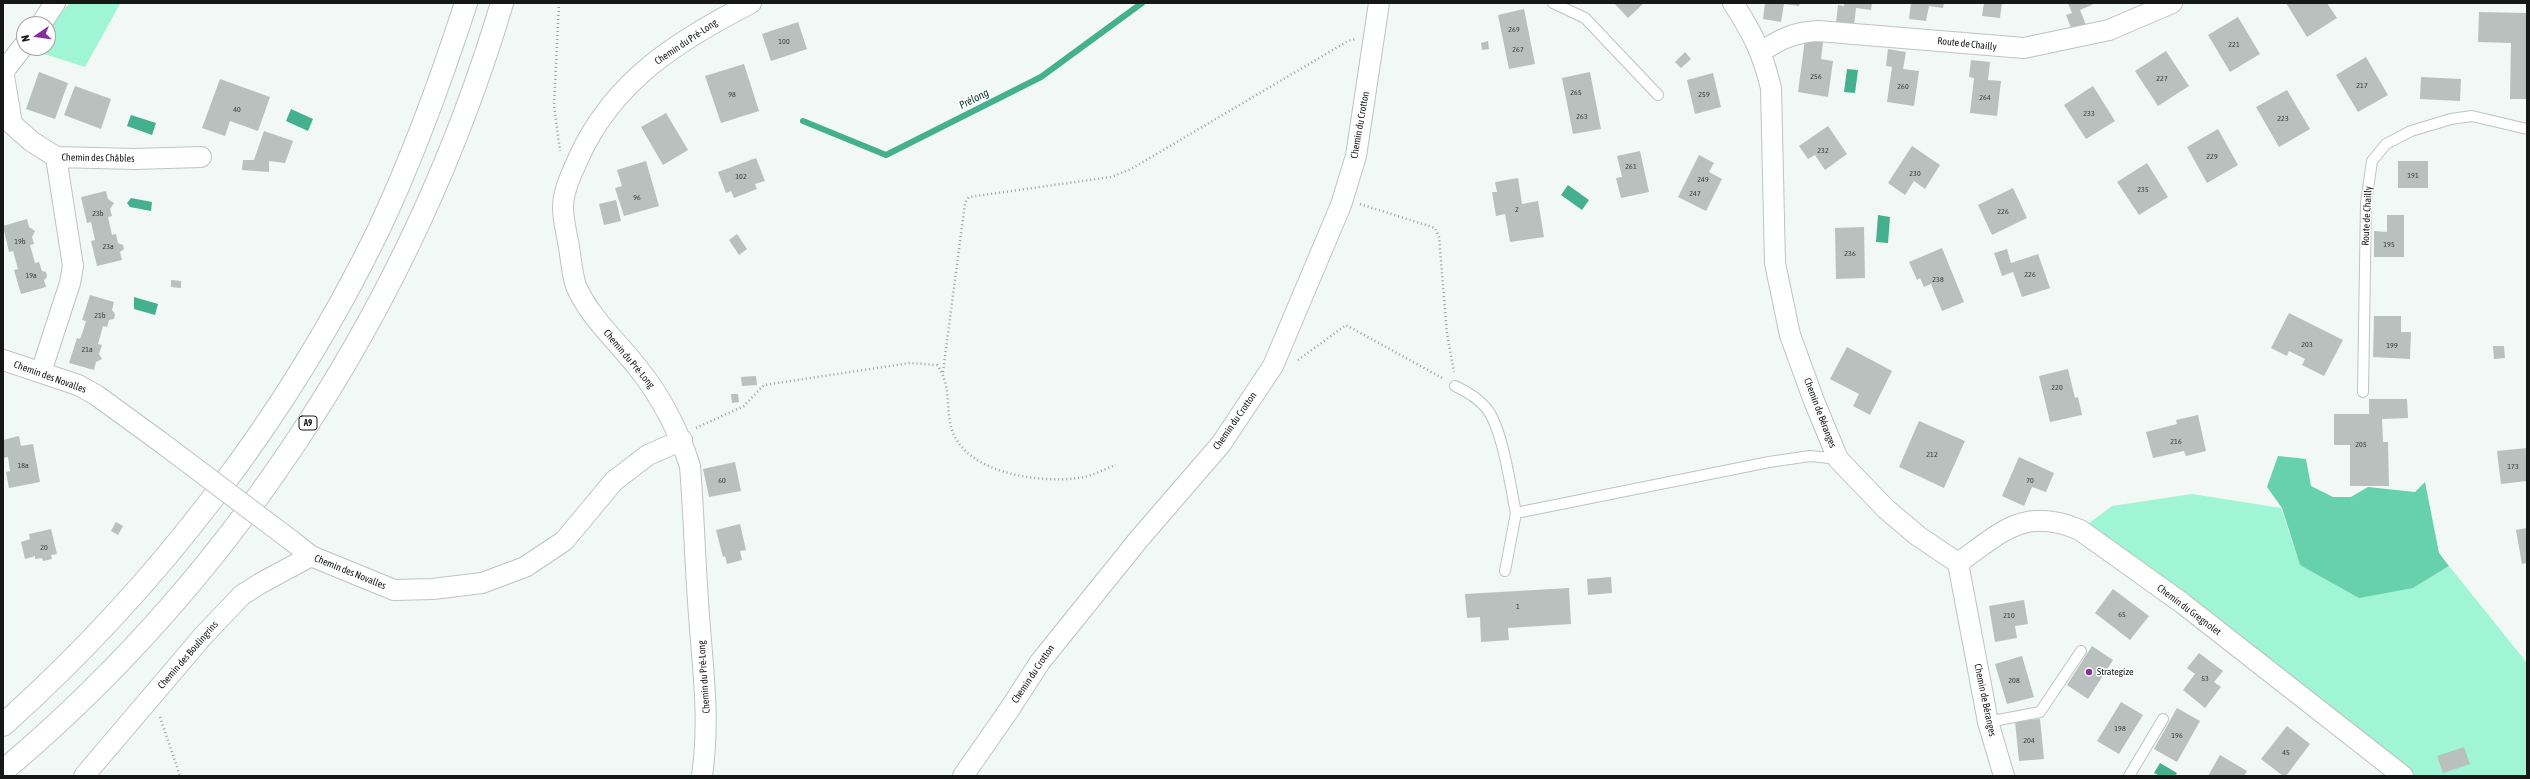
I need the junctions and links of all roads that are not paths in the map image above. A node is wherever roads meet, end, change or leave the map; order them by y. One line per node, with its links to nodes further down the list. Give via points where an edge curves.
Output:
1 (55, 3): 9 (street)
2 (466, 3): 31 (highway, via 432,101 378,230 320,340 288,391 229,477 166,558 96,635)
3 (502, 3): 23 (highway, A9, via 486,56 449,154 390,284 321,403)
4 (751, 3): 21 (street, Chemin du Pré-Long, via 708,25 670,50 623,89 591,131 568,180 563,207 576,285 606,334 637,366 666,407)
5 (1379, 3): 35 (street, Chemin du Crotton, via 1356,156 1342,199 1273,366 1221,444 1138,539 1040,662)
6 (1553, 3): 13 (lane, via 1585,18)
7 (1733, 3): 10 (street, Chemin de Béranges, via 1755,37)
8 (2172, 3): 10 (street, Route de Chailly, via 2109,30 2024,48 1818,30 1778,40)
9 (46, 16)
10 (1761, 52): 22 (street, Chemin de Béranges, via 1771,88 1775,263 1790,335)
11 (16, 55): 12 (street)
12 (4, 70): 16 (street, Chemin des Châbles, via 12,124)
13 (1658, 95)
14 (2527, 129): 20 (lane, Route de Chailly, via 2472,116 2451,119 2411,131 2386,144 2372,161 2366,203)
15 (201, 157): 16 (street, Chemin des Châbles)
16 (56, 158): 18 (street, via 73,266)
17 (3, 360): 18 (street, Chemin des Novalles)
18 (42, 372): 23 (street, Chemin des Novalles, bridge, via 96,395)
19 (1455, 386): 24 (lane, via 1465,390 1487,409 1497,430)
20 (2363, 392)
21 (682, 440): 25 (street, Chemin des Novalles, via 648,455 614,482 564,541 526,567 482,583 433,589 394,590); 34 (street, Chemin du Pré-Long, via 690,466 707,703 706,750)
22 (1838, 459): 24 (lane, via 1810,456 1769,462); 26 (street, Chemin de Béranges, via 1886,509 1918,536)
23 (249, 508): 25 (street, Chemin des Novalles, bridge); 32 (highway, A9, via 192,579 131,648 83,698)
24 (1516, 513): 27 (lane)
25 (311, 556): 33 (street, Chemin des Boulingrins, via 242,595 203,636)
26 (1958, 563): 30 (street, Chemin de Béranges); 38 (street, Chemin du Gregnolet, via 2009,528 2026,521 2061,522 2080,530 2182,603)
27 (1505, 571)
28 (2080, 651): 30 (lane, via 2040,712)
29 (2163, 719): 37 (lane)
30 (1988, 722): 36 (street, Chemin de Béranges)
31 (3, 725)
32 (3, 770)
33 (84, 776)
34 (702, 776)
35 (963, 776)
36 (2004, 776)
37 (2129, 776)
38 (2403, 776)

